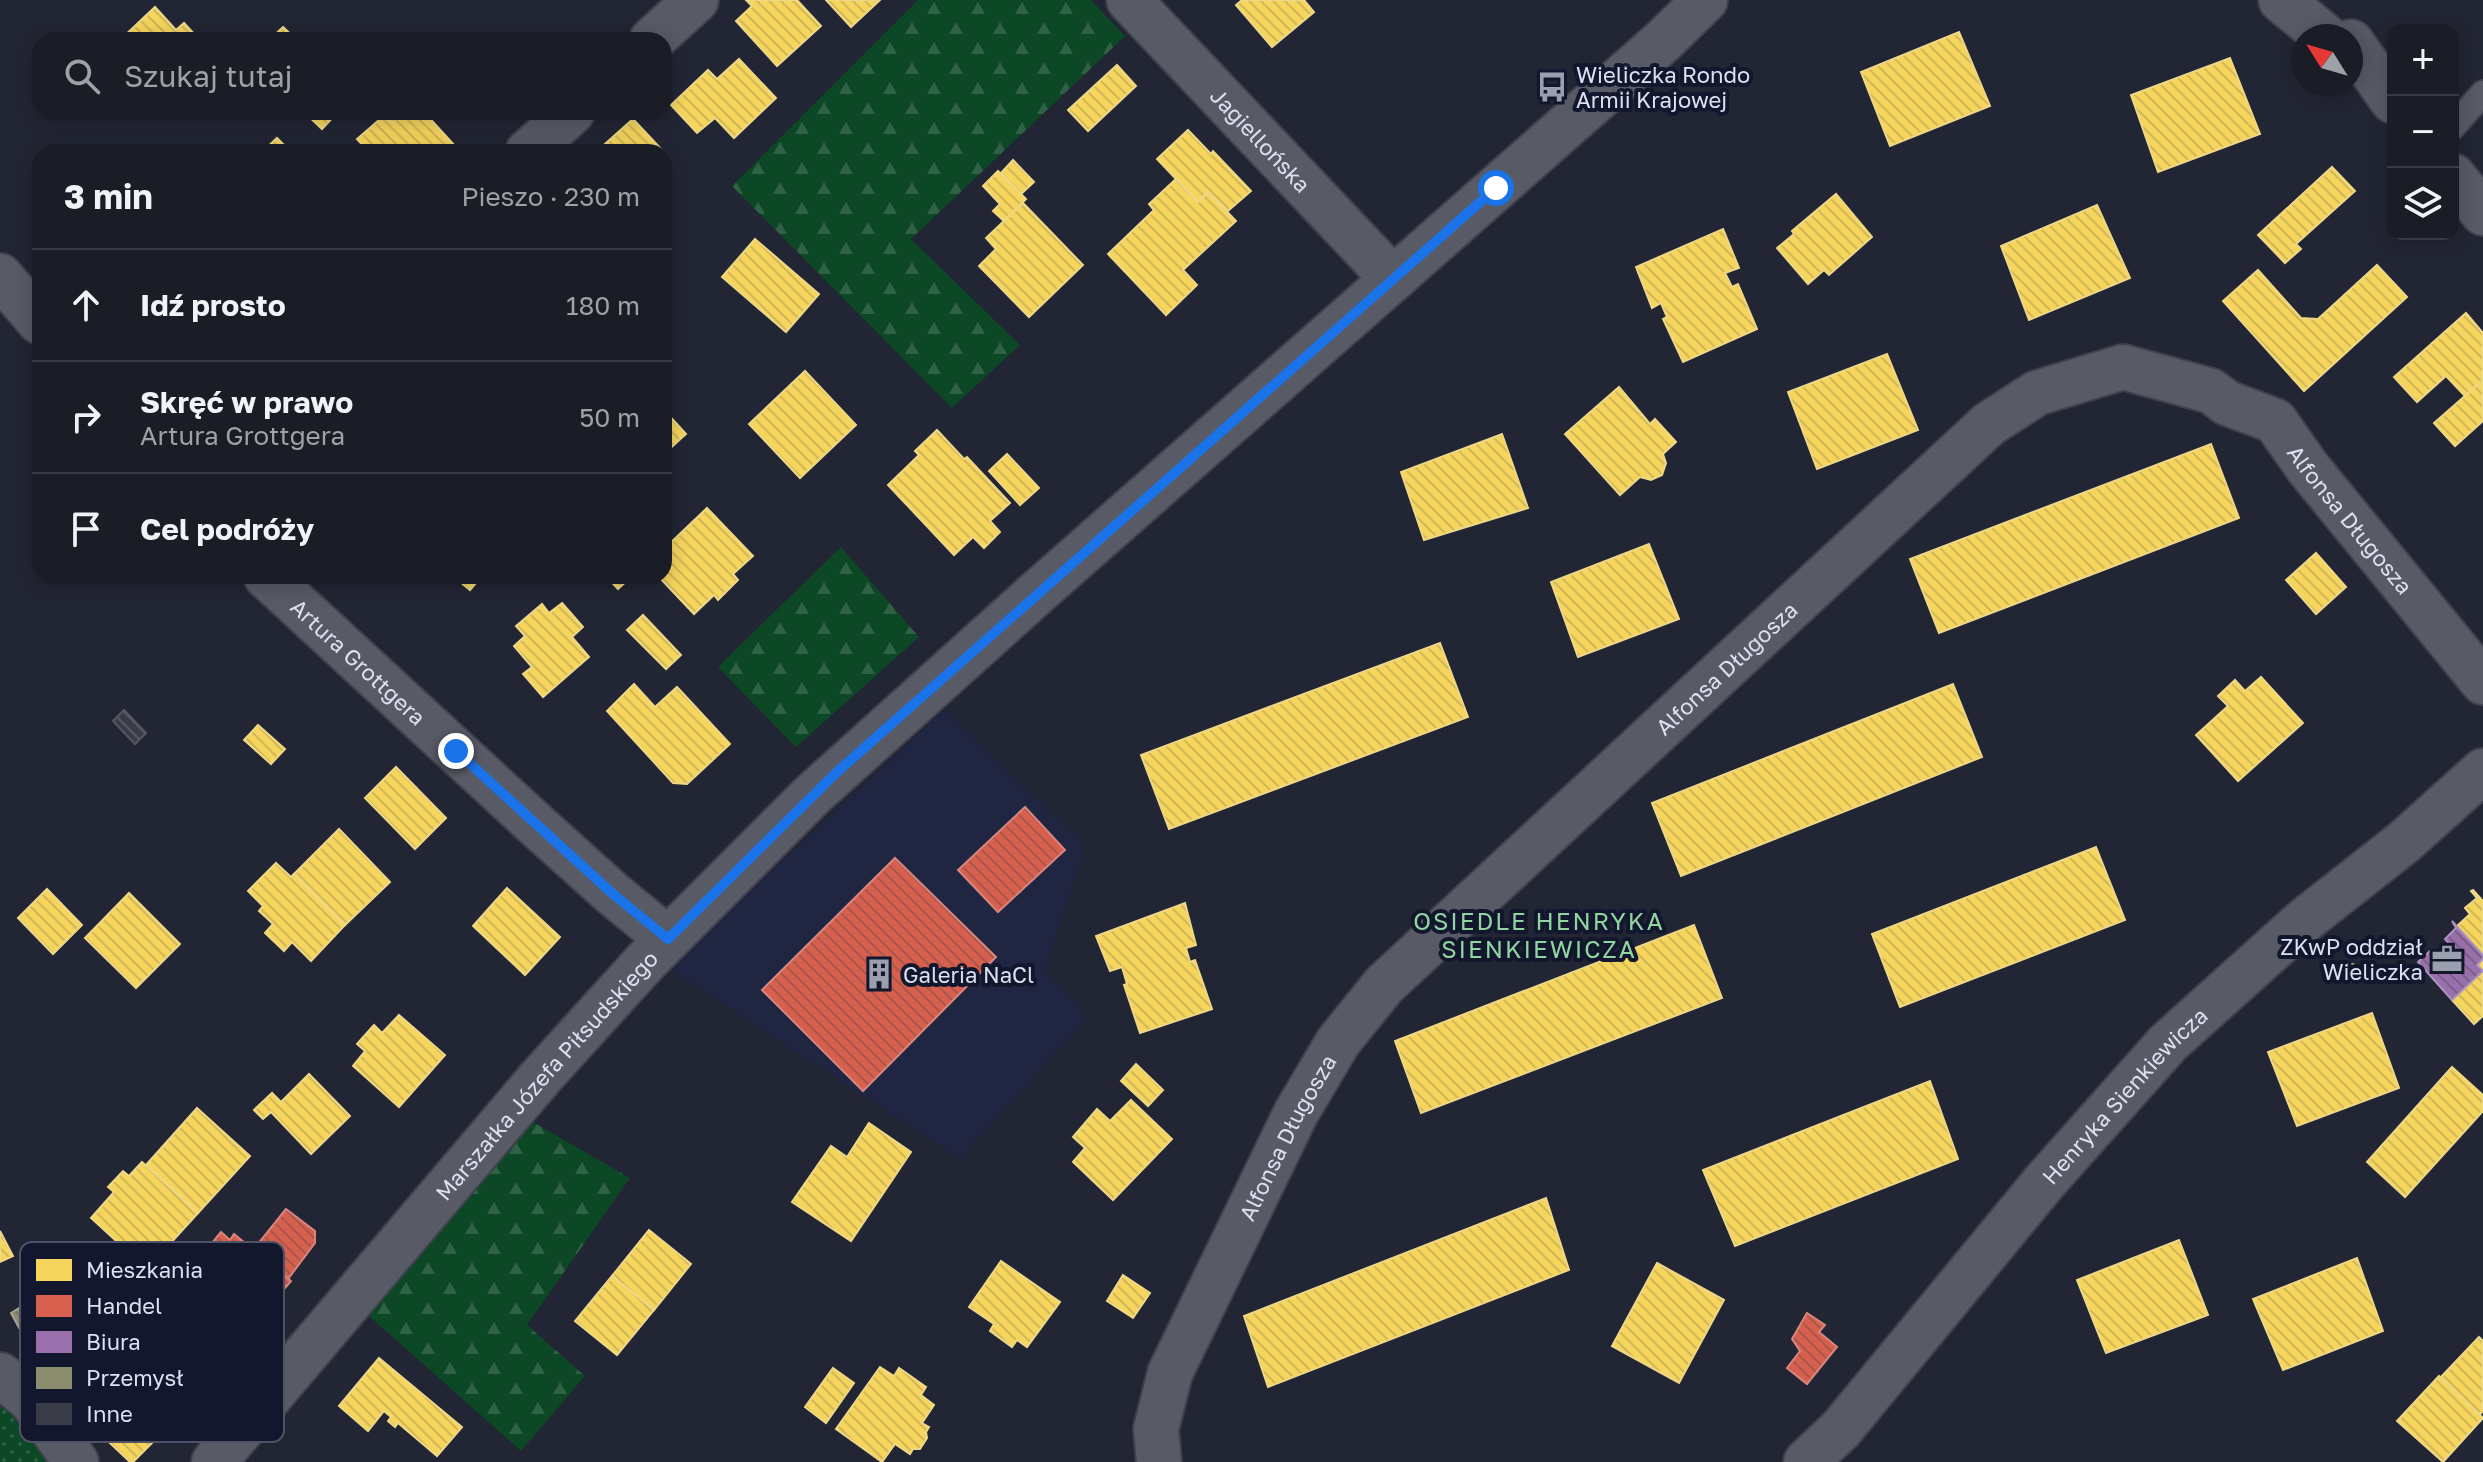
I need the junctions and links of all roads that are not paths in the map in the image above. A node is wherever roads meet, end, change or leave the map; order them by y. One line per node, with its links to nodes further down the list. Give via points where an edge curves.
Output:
1 (696, 0): 8 (street)
2 (1129, 0): 18 (street, Jagiellońska)
3 (2281, 0): 6 (street)
4 (2316, 0): 7 (street)
5 (1704, 4): 18 (street, Marszałka Józefa Piłsudskiego)
6 (2310, 24)
7 (2339, 24)
8 (661, 32)
9 (2363, 62): 10 (street)
10 (2374, 80)
11 (2483, 93): 13 (lane)
12 (563, 120): 14 (street)
13 (2459, 120)
14 (537, 144)
15 (2459, 183): 16 (street)
16 (2483, 213)
17 (0, 276): 19 (street)
18 (1393, 279): 23 (street, Marszałka Józefa Piłsudskiego, via 836,773)
19 (32, 313)
20 (275, 584): 23 (street, Artura Grottgera)
21 (2483, 682): 31 (street, Alfonsa Długosza, via 2275,421 2227,403 2211,391 2123,367 2037,393 1989,424 1384,985 1338,1042 1296,1113 1176,1360 1156,1429)
22 (2483, 771): 32 (street, Henryka Sienkiewicza, via 2168,1043 2046,1180 1841,1429)
23 (668, 939): 25 (street, Marszałka Józefa Piłsudskiego, via 540,1078)
24 (0, 1375): 26 (street)
25 (284, 1380)
26 (20, 1391)
27 (61, 1442): 29 (street)
28 (231, 1442): 30 (street, Marszałka Józefa Piłsudskiego)
29 (76, 1462)
30 (214, 1462)
31 (1159, 1462)
32 (1806, 1462)

